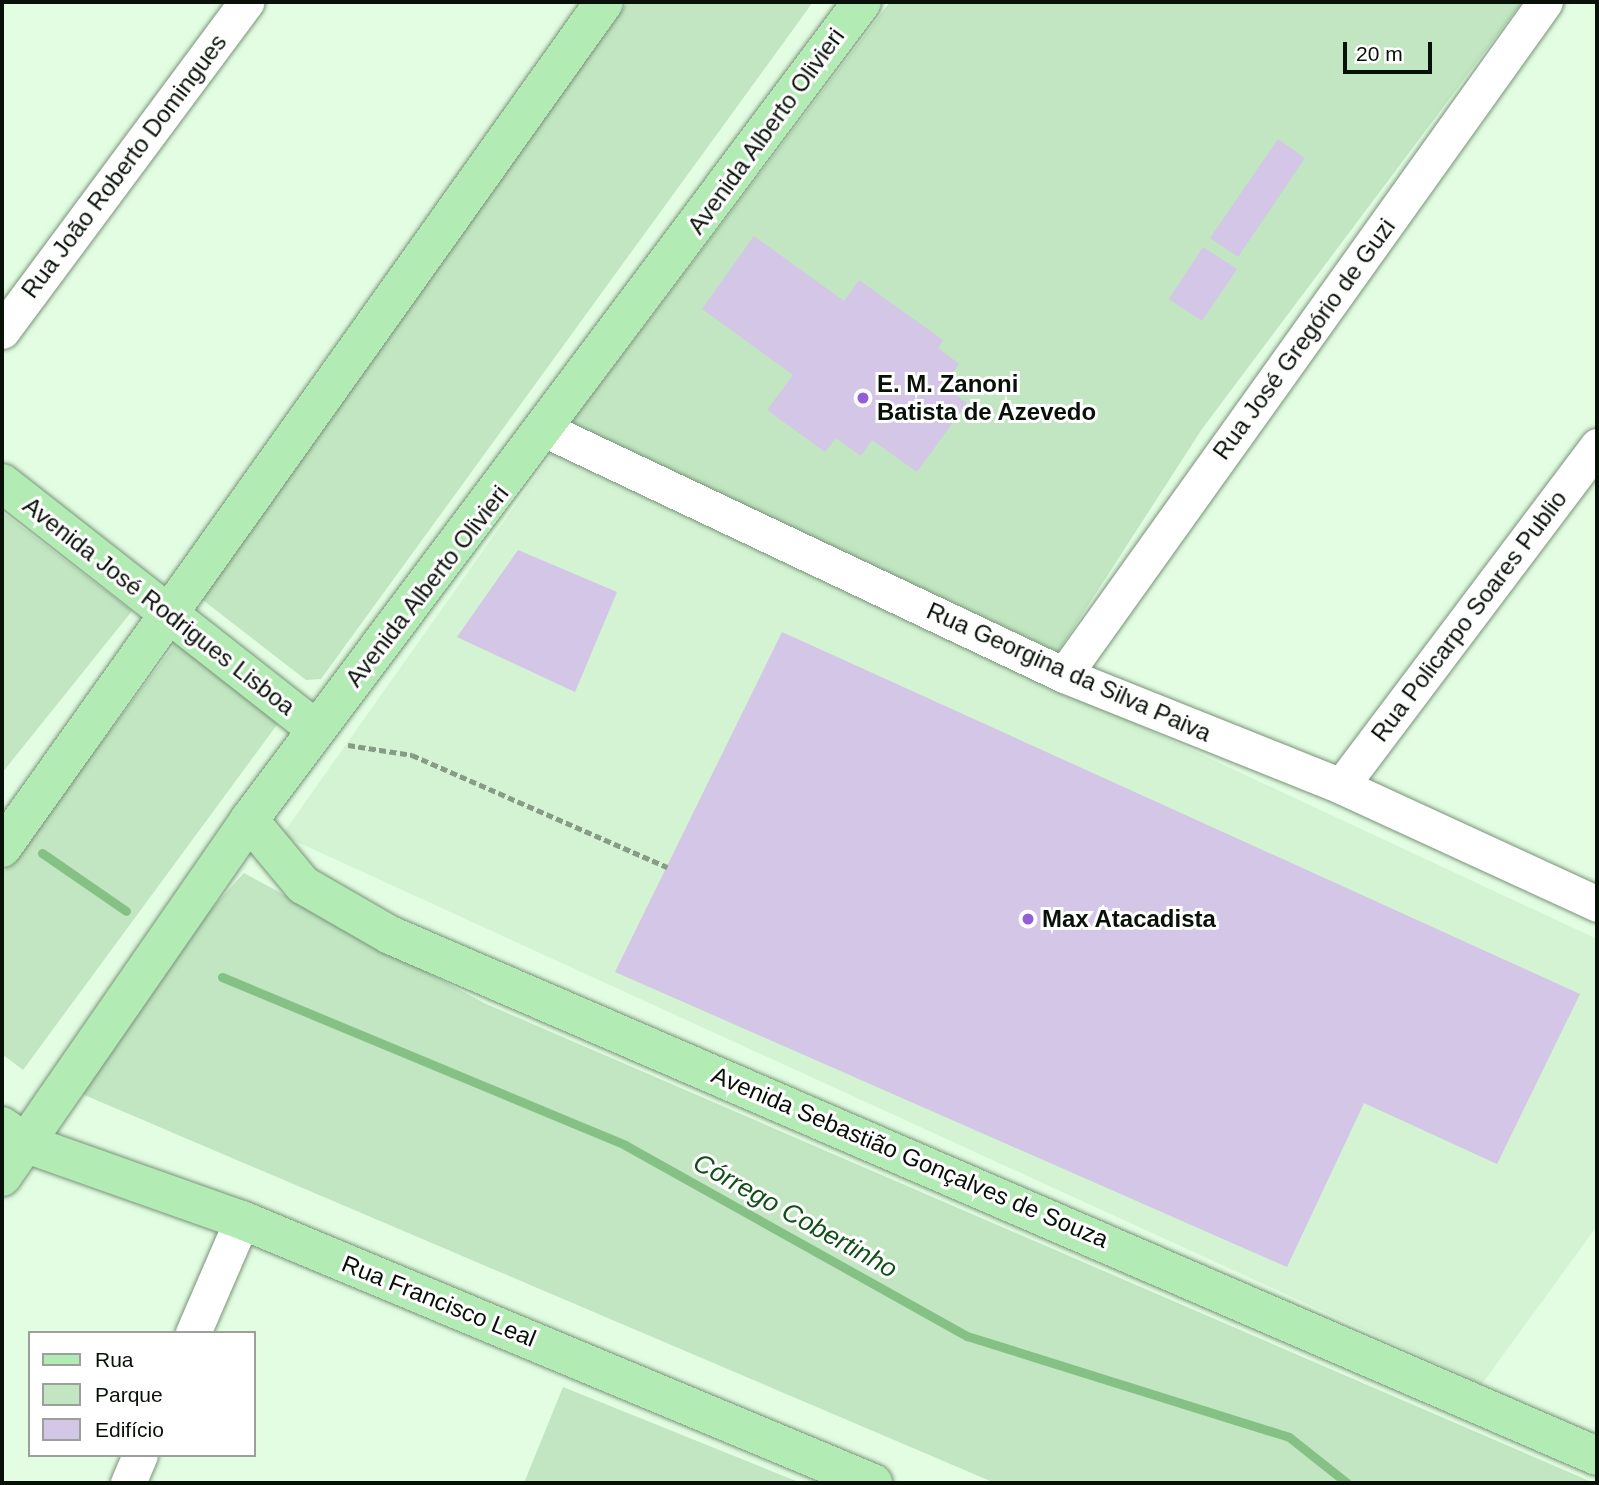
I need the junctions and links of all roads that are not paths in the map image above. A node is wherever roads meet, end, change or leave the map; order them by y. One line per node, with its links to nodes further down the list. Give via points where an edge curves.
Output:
1 (246, 2): 5 (street, Rua João Roberto Domingues)
2 (604, 2): 9 (main road)
3 (862, 2): 6 (main road, Avenida Alberto Olivieri)
4 (1545, 2): 10 (street, Rua José Gregório de Guzi)
5 (2, 331)
6 (546, 430): 10 (street, Rua Georgina da Silva Paiva); 11 (main road, Avenida Alberto Olivieri)
7 (1597, 446): 12 (street, Rua Policarpo Soares Publio)
8 (2, 483): 9 (main road, Avenida José Rodrigues Lisboa)
9 (174, 613): 11 (main road, Avenida José Rodrigues Lisboa); 14 (main road)
10 (1064, 675): 12 (street, Rua Georgina da Silva Paiva)
11 (316, 729): 13 (main road, Avenida Alberto Olivieri)
12 (1341, 786): 15 (street, Rua Georgina da Silva Paiva)
13 (249, 820): 16 (main road, Avenida Alberto Olivieri); 20 (main road, Avenida Sebastião Gonçalves de Souza, via 303,885 390,935)
14 (2, 848)
15 (1595, 899)
16 (14, 1135): 17 (main road, Avenida Alberto Olivieri); 18 (main road, Rua Francisco Leal)
17 (2, 1177)
18 (242, 1220): 19 (street); 23 (main road, Rua Francisco Leal)
19 (194, 1331)
20 (1597, 1456)
21 (139, 1457): 22 (street)
22 (128, 1483)
23 (873, 1483)

